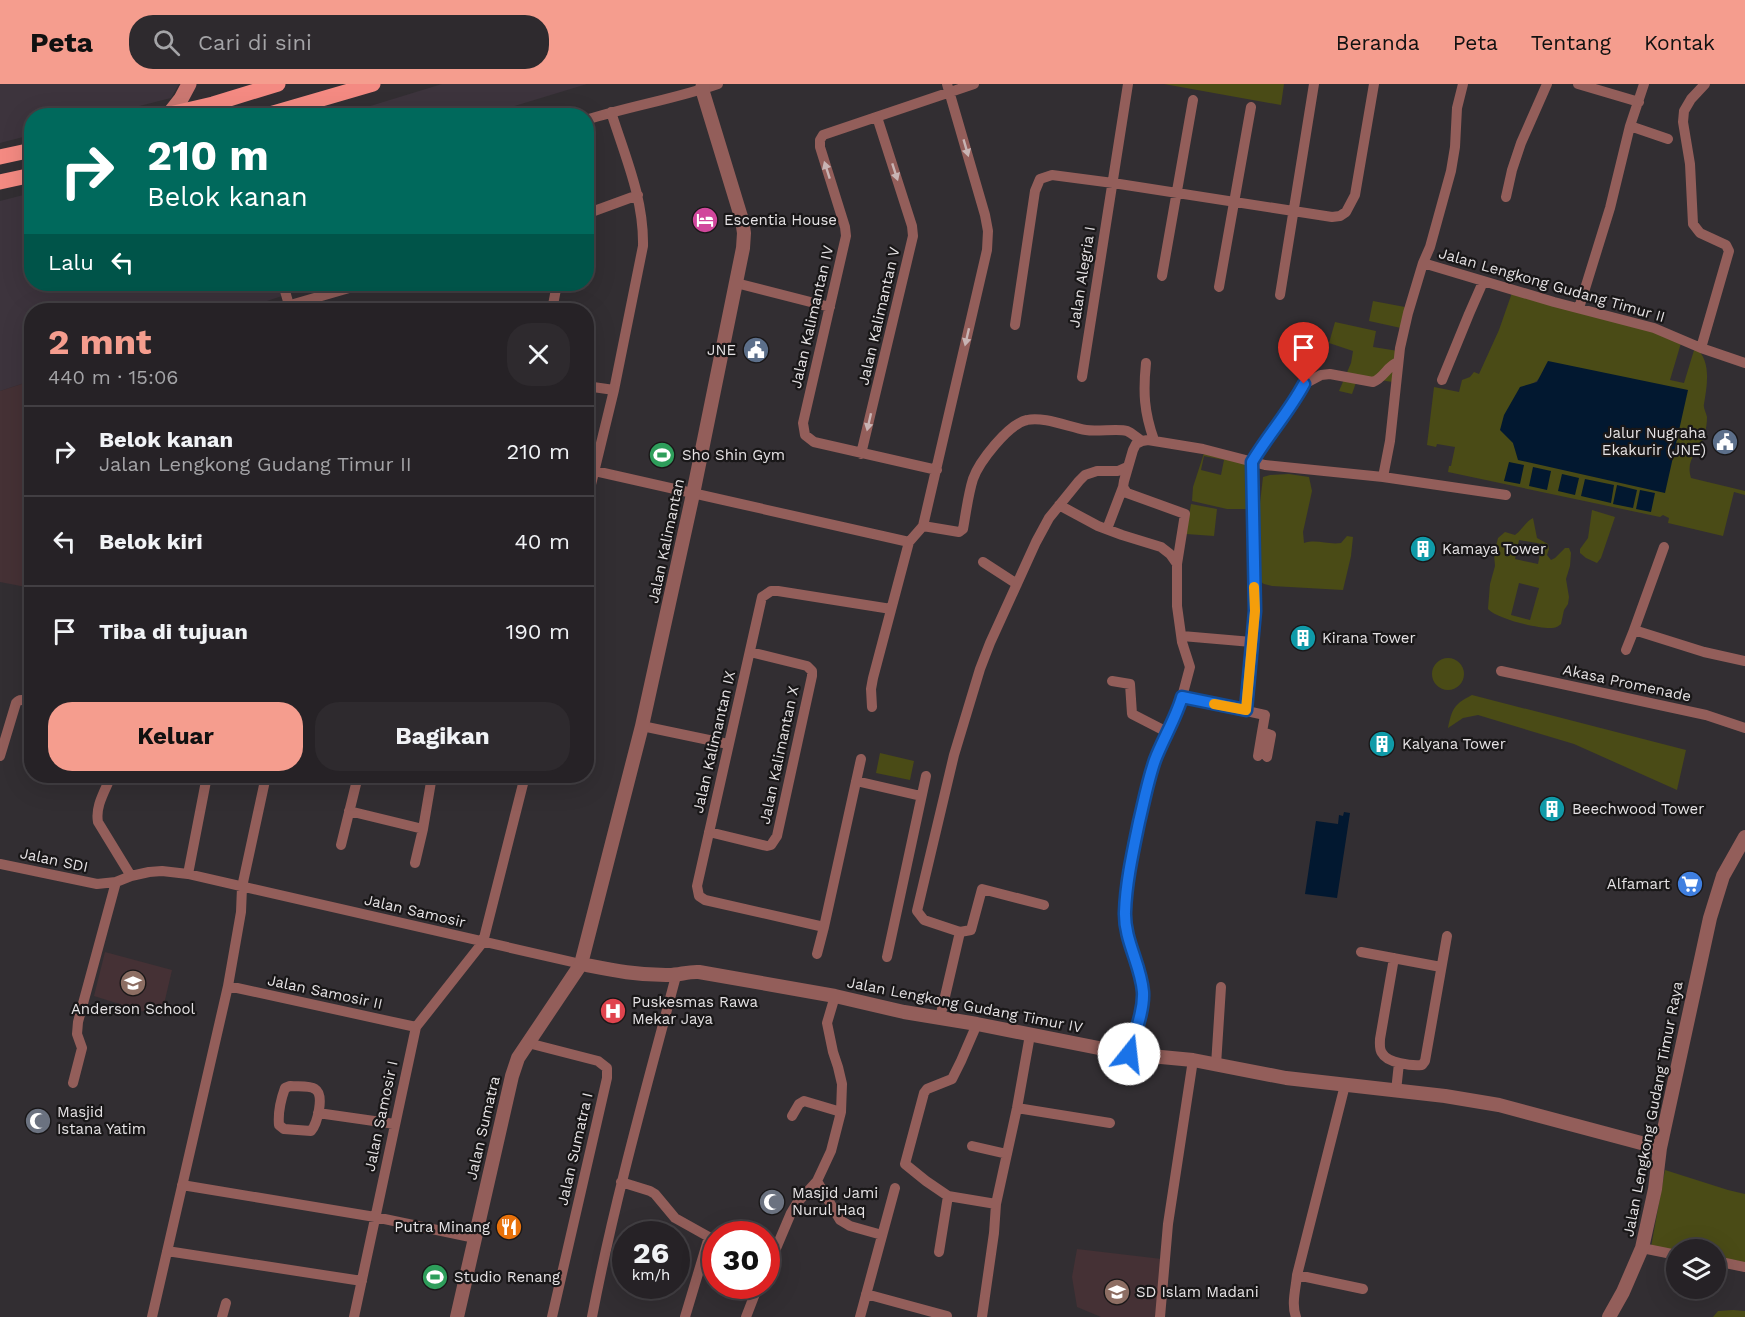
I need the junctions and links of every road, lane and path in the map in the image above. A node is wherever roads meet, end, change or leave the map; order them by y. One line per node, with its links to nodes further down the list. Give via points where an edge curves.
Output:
1 (189, 84): 19 (main road)
2 (278, 84): 20 (main road)
3 (374, 84): 21 (main road)
4 (718, 84): 14 (street)
5 (974, 84): 15 (street, Jalan Kalimantan IV)
6 (1128, 84): 31 (street, Jalan Alegria I)
7 (1314, 84): 37 (street)
8 (1374, 84): 37 (street, via 1350,206 1340,216 1332,217)
9 (1463, 84): 38 (street, Jalan Lengkong Gudang Timur II, via 1450,171)
10 (1547, 84): 34 (street, via 1521,143)
11 (1578, 84): 17 (street)
12 (1644, 84): 17 (street)
13 (1705, 84): 51 (street, via 1684,111 1683,122 1694,224 1700,233 1726,245 1728,251)
14 (701, 86): 22 (street); 41 (street, Jalan Kalimantan, via 743,226)
15 (949, 88): 24 (street, Jalan Kalimantan IV); 65 (street, one-way to 65, via 988,231)
16 (1193, 100): 32 (street)
17 (1639, 102): 25 (street)
18 (1251, 107): 35 (street)
19 (172, 108)
20 (194, 108)
21 (291, 108)
22 (611, 112): 23 (street); 33 (street)
23 (594, 117)
24 (877, 117): 48 (street, Jalan Kalimantan IV, one-way to 24, via 846,231 819,140 823,135); 61 (street, Jalan Kalimantan V, one-way to 61, via 913,236)
25 (1630, 126): 26 (street); 49 (street)
26 (1668, 139)
27 (24, 152): 28 (main road)
28 (0, 157)
29 (24, 177): 30 (main road)
30 (0, 182)
31 (1113, 183): 32 (street); 50 (street, via 1052,175 1040,179); 55 (street, Jalan Alegria I)
32 (1176, 193): 35 (street); 39 (street)
33 (638, 195): 36 (street); 58 (street, via 643,246)
34 (1506, 197)
35 (1234, 202): 37 (street); 42 (street)
36 (594, 211)
37 (1294, 211): 44 (street)
38 (1423, 263): 40 (street, Jalan Lengkong Gudang Timur II); 52 (street)
39 (1162, 276)
40 (1483, 282): 49 (street, Jalan Lengkong Gudang Timur II); 56 (street)
41 (736, 283): 48 (street); 69 (street, Jalan Kalimantan)
42 (1219, 287)
43 (339, 291): 45 (street)
44 (1280, 295)
45 (312, 299): 46 (street); 47 (street)
46 (297, 303)
47 (313, 303)
48 (830, 308): 61 (street, Jalan Kalimantan IV, via 803,423 805,435 814,442)
49 (1579, 308): 51 (street, Jalan Lengkong Gudang Timur II, via 1654,328)
50 (1015, 325)
51 (1701, 348): 54 (street, Jalan Lengkong Gudang Timur II)
52 (1398, 362): 63 (street, via 1373,382 1330,374 1304,384); 67 (street)
53 (1146, 363): 59 (street, via 1144,406)
54 (1745, 363)
55 (1082, 377)
56 (1442, 380)
57 (594, 387): 58 (street)
58 (614, 390): 62 (street)
59 (1154, 440): 60 (street); 63 (street)
60 (1142, 441): 64 (street, via 1136,444); 72 (street, via 1128,431 1088,430 1026,420 999,438 973,478 963,529 959,532)
61 (861, 454): 65 (street, Jalan Kalimantan IV)
62 (594, 460)
63 (1252, 462): 67 (street); 82 (street)
64 (1127, 467): 68 (street); 71 (street, via 1085,475)
65 (937, 470): 72 (street)
66 (594, 471): 69 (street)
67 (1383, 477): 70 (street)
68 (1123, 486): 73 (street); 77 (street, via 1127,493 1185,514)
69 (693, 494): 74 (street); 92 (street, Jalan Kalimantan)
70 (1506, 495)
71 (1059, 505): 73 (street); 78 (street)
72 (923, 526): 74 (street)
73 (1107, 529): 77 (street, via 1161,547)
74 (909, 542): 79 (street)
75 (1664, 547): 80 (street)
76 (983, 562): 78 (street)
77 (1177, 564): 81 (street)
78 (1017, 584): 122 (street, via 990,643 954,755 917,911 924,920)
79 (891, 609): 84 (street, Jalan Kalimantan IX, via 771,591 759,603); 90 (street, via 871,689)
80 (1634, 630): 83 (street); 85 (street)
81 (1182, 636): 82 (street); 88 (street, via 1190,667)
82 (1252, 642): 91 (street)
83 (1626, 650)
84 (750, 652): 95 (street, Jalan Kalimantan IX); 110 (street, Jalan Kalimantan X, via 807,666 812,671 777,836 767,846)
85 (1745, 661)
86 (1501, 670): 93 (street, Akasa Promenade)
87 (1112, 681): 94 (street, via 1130,684 1132,714)
88 (1182, 697): 91 (street); 94 (street)
89 (24, 700): 96 (street, via 16,703)
90 (872, 707)
91 (1246, 710): 97 (street, via 1265,715 1262,732 1271,735)
92 (642, 726): 95 (street); 129 (street, Jalan Kalimantan)
93 (1745, 728)
94 (1167, 732): 140 (street, via 1146,790 1125,912 1143,992)
95 (728, 744): 110 (street, Jalan Kalimantan IX)
96 (0, 756)
97 (1263, 756)
98 (861, 759): 100 (street)
99 (926, 776): 107 (street)
100 (856, 781): 107 (street); 121 (street)
101 (108, 783): 117 (street, via 100,801 98,822)
102 (206, 783): 116 (street)
103 (265, 783): 119 (street)
104 (356, 783): 108 (street)
105 (431, 783): 109 (street)
106 (523, 783): 124 (street)
107 (921, 796): 127 (street)
108 (349, 812): 109 (street); 112 (street)
109 (423, 829): 114 (street)
110 (708, 832): 121 (street, Jalan Kalimantan IX, via 697,886 699,896)
111 (1745, 837): 113 (street, Jalan Lengkong Gudang Timur Raya)
112 (341, 845)
113 (1738, 860): 154 (street, Jalan Lengkong Gudang Timur Raya, via 1723,876 1710,918)
114 (415, 863)
115 (0, 864): 118 (street, Jalan SDI, via 97,884)
116 (188, 874): 117 (street, Jalan SDI, via 156,871); 119 (street, Jalan SDI)
117 (130, 876): 118 (street, Jalan SDI)
118 (116, 882): 144 (street, via 78,1022 82,1048)
119 (243, 887): 124 (street, Jalan Samosir); 132 (street)
120 (1044, 904): 122 (street, via 982,890 971,930)
121 (824, 927): 126 (street)
122 (960, 932): 135 (street)
123 (1447, 936): 130 (street)
124 (483, 942): 129 (street, Jalan Samosir); 137 (street, Jalan Samosir I)
125 (1361, 952): 128 (street)
126 (816, 954)
127 (887, 957)
128 (1394, 958): 130 (street); 142 (street, via 1380,1047 1385,1057)
129 (581, 964): 131 (street, Jalan Lengkong Gudang Timur IV, via 627,974); 139 (street, Jalan Sumatra)
130 (1441, 966): 142 (street, via 1425,1061 1422,1065)
131 (676, 976): 134 (street, Jalan Lengkong Gudang Timur IV, via 699,972); 157 (street)
132 (228, 986): 137 (street, Jalan Samosir II); 158 (street)
133 (1221, 987): 143 (street)
134 (835, 996): 135 (street, Jalan Lengkong Gudang Timur IV); 148 (street, via 827,1023 842,1084)
135 (940, 1018): 136 (street, Jalan Lengkong Gudang Timur IV)
136 (976, 1024): 138 (street, Jalan Lengkong Gudang Timur IV); 160 (street, via 952,1079 926,1090 905,1164)
137 (416, 1027): 152 (street, Jalan Samosir I)
138 (1030, 1035): 140 (street, Jalan Lengkong Gudang Timur IV); 147 (street)
139 (528, 1043): 164 (street, Jalan Sumatra, via 512,1076); 183 (street, Jalan Sumatra I, via 598,1061 607,1068)
140 (1129, 1054): 141 (street, Jalan Lengkong Gudang Timur IV)
141 (1193, 1060): 143 (street, Jalan Lengkong Gudang Timur IV); 189 (street, via 1168,1224)
142 (1399, 1064): 146 (street)
143 (1216, 1065): 145 (street, Jalan Lengkong Gudang Timur IV)
144 (73, 1083)
145 (1345, 1085): 146 (street, Jalan Lengkong Gudang Timur IV); 172 (street)
146 (1396, 1091): 154 (street, Jalan Lengkong Gudang Timur IV, via 1498,1105)
147 (1017, 1108): 151 (street); 155 (street)
148 (841, 1112): 150 (street, via 804,1101); 156 (street, via 831,1151)
149 (318, 1113): 149 (street, via 311,1131 284,1129 278,1119 285,1088 314,1088 320,1098); 152 (street)
150 (792, 1116)
151 (1110, 1123)
152 (394, 1124): 162 (street, Jalan Samosir I)
153 (972, 1146): 155 (street)
154 (1660, 1148): 166 (street, Jalan Lengkong Gudang Timur Raya)
155 (1006, 1154): 161 (street)
156 (817, 1181): 163 (street, via 840,1220); 165 (street, via 791,1214)
157 (621, 1182): 184 (street); 185 (street, via 650,1191 675,1218 710,1237)
158 (182, 1185): 162 (street); 167 (street)
159 (895, 1188): 163 (street)
160 (948, 1196): 161 (street); 168 (street)
161 (996, 1204): 188 (street)
162 (375, 1217): 164 (street); 173 (street, Jalan Samosir I)
163 (882, 1235): 175 (street)
164 (475, 1238): 182 (street, Jalan Sumatra)
165 (780, 1240)
166 (1642, 1248): 169 (street); 191 (street, Jalan Lengkong Gudang Timur Raya)
167 (167, 1251): 173 (street); 179 (street)
168 (939, 1252)
169 (1666, 1253)
170 (1726, 1264): 171 (street)
171 (1745, 1267)
172 (1298, 1275): 174 (street); 190 (street)
173 (362, 1281): 181 (street, Jalan Samosir I)
174 (1363, 1289)
175 (866, 1294): 178 (street); 187 (street)
176 (753, 1299): 186 (street)
177 (226, 1303): 180 (street)
178 (947, 1316)
179 (152, 1317)
180 (222, 1317)
181 (354, 1317)
182 (457, 1317)
183 (552, 1317)
184 (592, 1317)
185 (685, 1317)
186 (746, 1317)
187 (860, 1317)
188 (982, 1317)
189 (1160, 1317)
190 (1296, 1317)
191 (1609, 1317)

